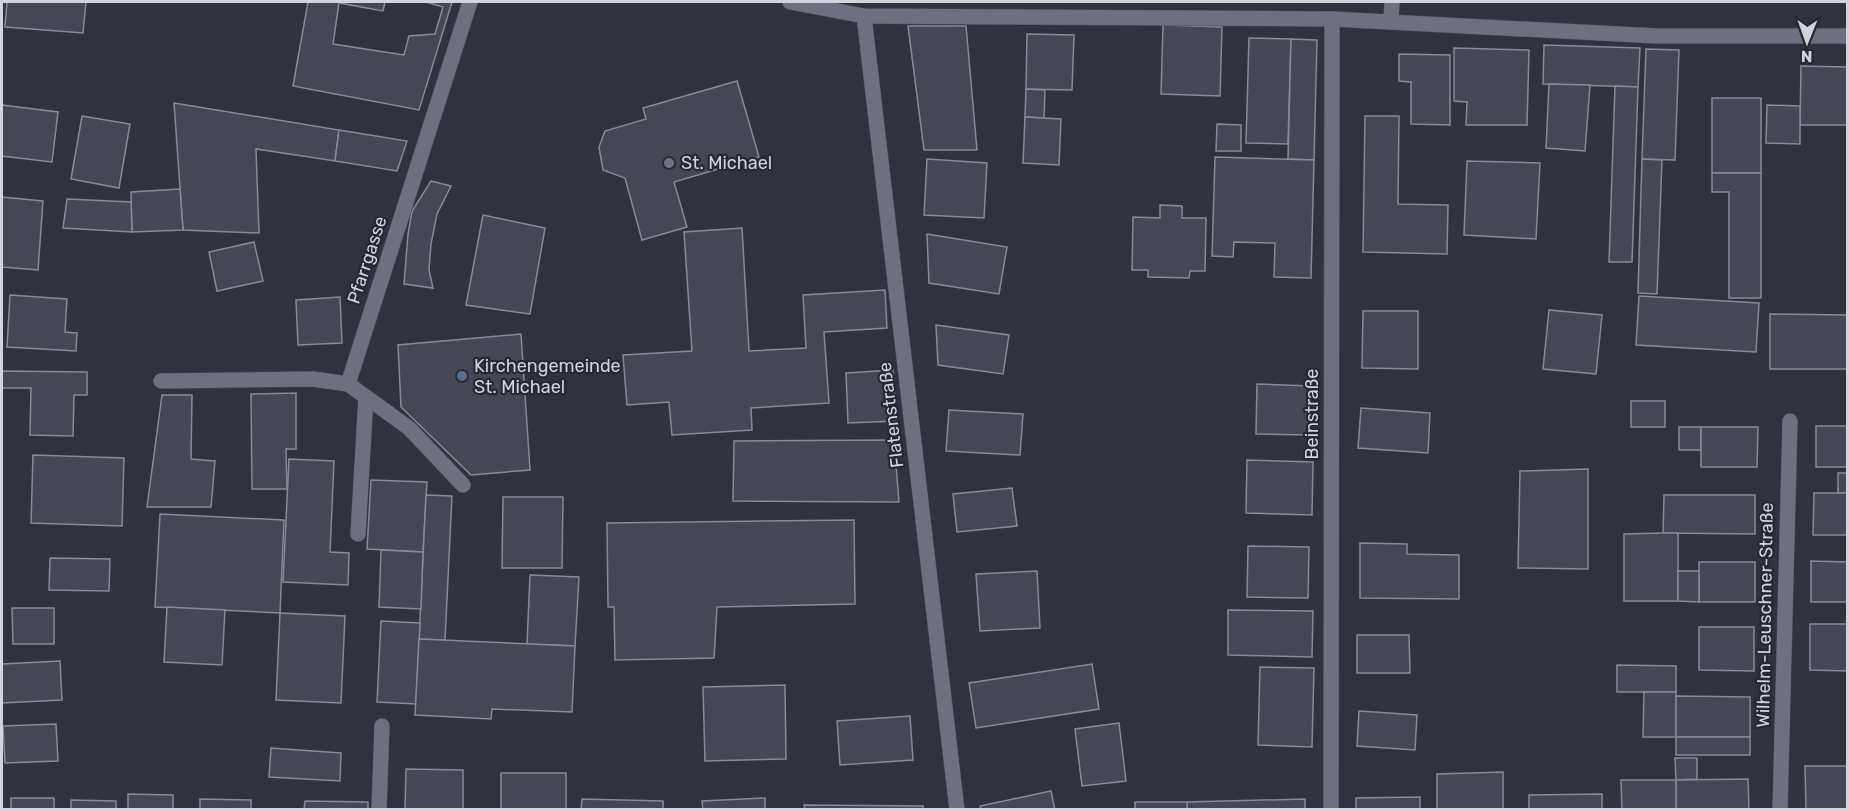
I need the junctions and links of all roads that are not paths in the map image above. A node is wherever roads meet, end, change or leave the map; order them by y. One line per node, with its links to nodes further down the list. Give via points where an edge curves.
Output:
1 (470, 2): 9 (street, Pfarrgasse)
2 (790, 2): 4 (street)
3 (1392, 2): 6 (street)
4 (864, 16): 5 (street); 16 (street, Flatenstraße)
5 (1332, 19): 6 (street); 17 (street, Beinstraße)
6 (1391, 21): 7 (street, via 1657,36)
7 (1848, 36)
8 (160, 381): 9 (street, via 313,379)
9 (348, 384): 10 (street)
10 (366, 397): 12 (street, via 409,428); 13 (street)
11 (1790, 421): 18 (street, Wilhelm-Leuschner-Straße)
12 (463, 485)
13 (358, 534)
14 (382, 726): 15 (street)
15 (380, 810)
16 (957, 810)
17 (1331, 810)
18 (1780, 810)

